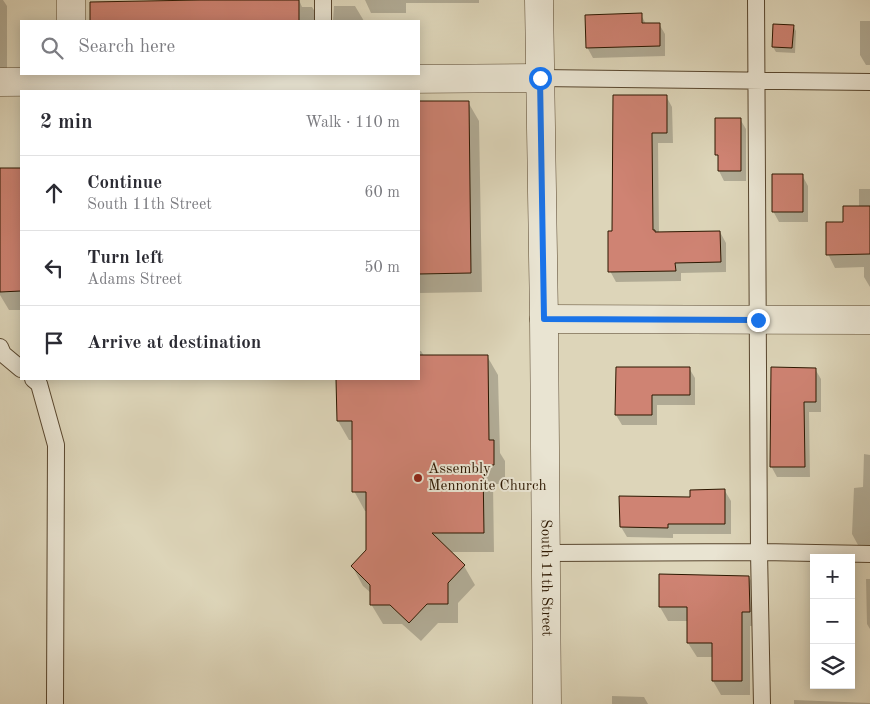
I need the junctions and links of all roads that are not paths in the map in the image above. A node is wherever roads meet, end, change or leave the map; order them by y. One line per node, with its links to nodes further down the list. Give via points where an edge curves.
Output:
1 (71, 0): 5 (street)
2 (323, 0): 6 (lane)
3 (539, 0): 9 (street, South 11th Street)
4 (756, 0): 10 (lane)
5 (71, 20)
6 (324, 20)
7 (72, 77): 8 (street); 11 (street)
8 (324, 77): 9 (street)
9 (540, 78): 10 (lane); 13 (street, South 11th Street)
10 (757, 80): 12 (lane); 14 (lane)
11 (0, 82)
12 (870, 82)
13 (544, 319): 14 (street); 20 (street, South 11th Street)
14 (758, 320): 15 (street); 19 (lane)
15 (870, 320)
16 (0, 347): 17 (lane, via 3,354)
17 (20, 368)
18 (34, 380): 22 (lane, via 39,384 56,446)
19 (759, 552): 20 (lane); 21 (lane); 24 (lane)
20 (546, 553): 23 (street, South 11th Street)
21 (870, 554)
22 (56, 704)
23 (547, 704)
24 (762, 704)

